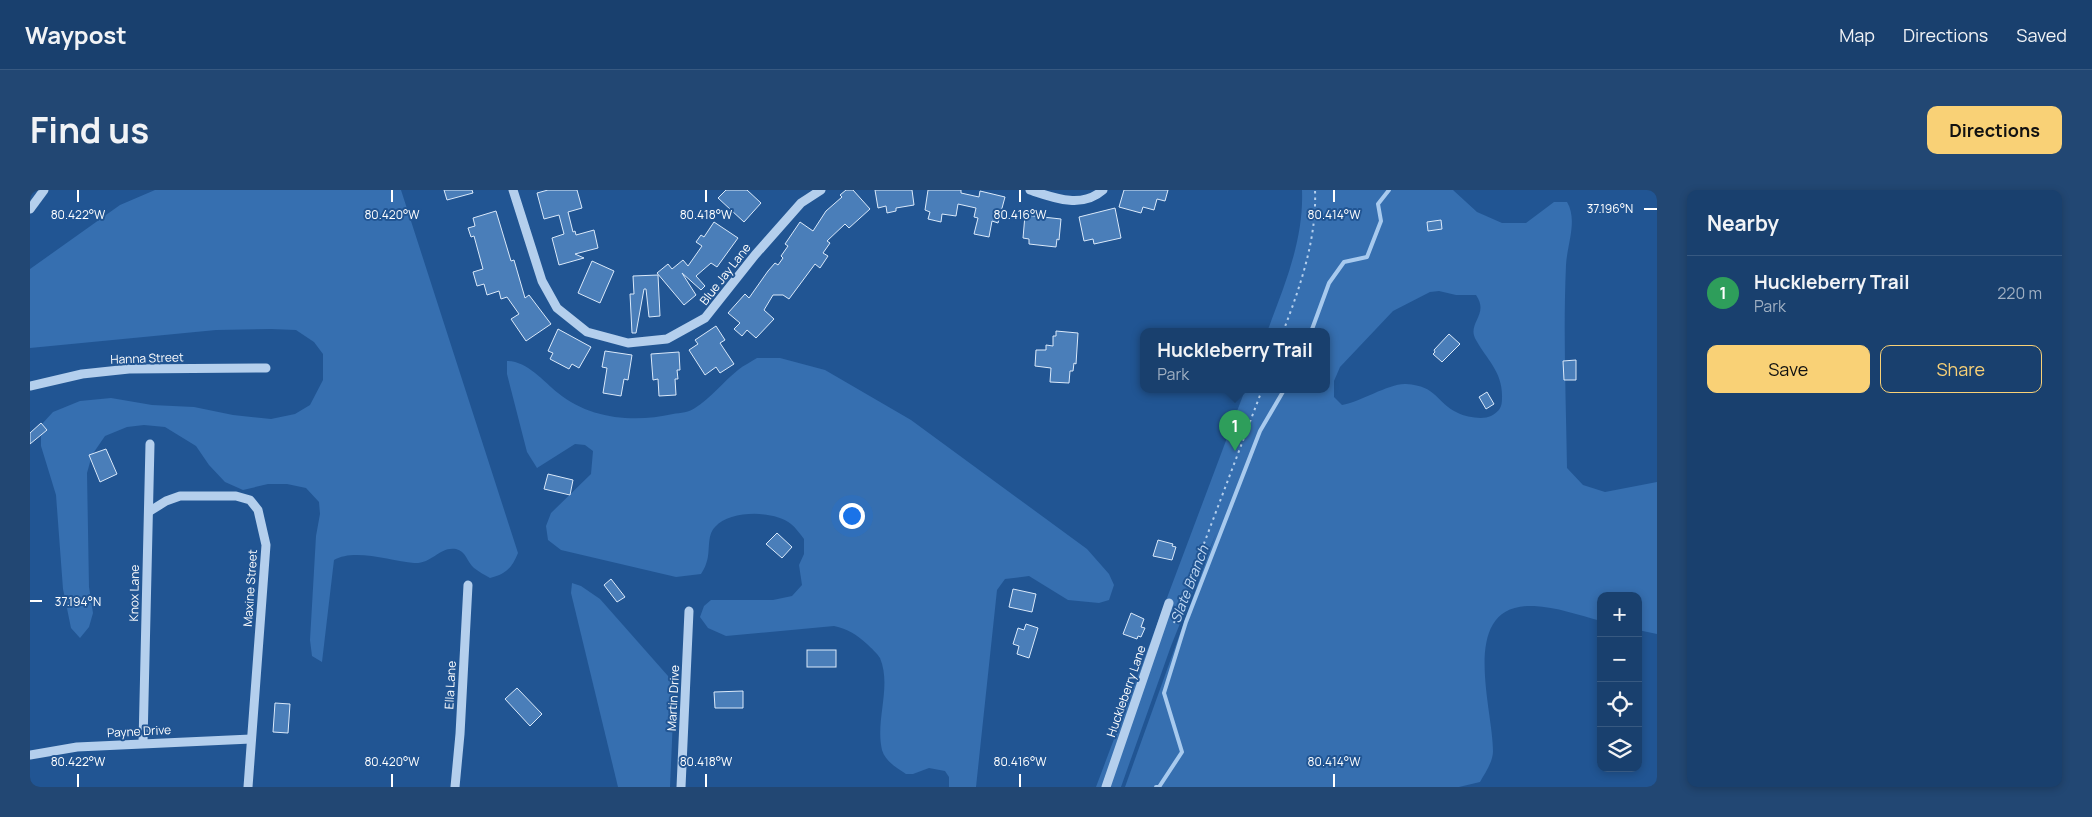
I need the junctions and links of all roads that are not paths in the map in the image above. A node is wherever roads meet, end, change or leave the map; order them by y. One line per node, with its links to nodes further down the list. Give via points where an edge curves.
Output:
1 (44, 190): 6 (street)
2 (513, 190): 3 (street, Blue Jay Lane, via 542,281 557,308 587,332 628,342 667,339 706,318 801,203)
3 (821, 190)
4 (1103, 190): 5 (street, via 1090,199 1073,202)
5 (1035, 191)
6 (30, 209)
7 (266, 368): 8 (street, Hanna Street, via 129,369 82,374)
8 (30, 386)
9 (150, 444): 10 (street, Knox Lane)
10 (150, 511): 14 (street, Maxine Street, via 180,496 236,496 250,500 258,510 266,546); 15 (street, Knox Lane)
11 (468, 585): 18 (street, Ella Lane)
12 (1169, 603): 20 (street, Huckleberry Lane)
13 (690, 611): 19 (street, Martin Drive)
14 (251, 739): 15 (street, Payne Drive); 17 (street, Maxine Street)
15 (143, 743): 16 (street, Payne Drive, via 77,747)
16 (30, 755)
17 (248, 787)
18 (456, 787)
19 (681, 787)
20 (1106, 787)

